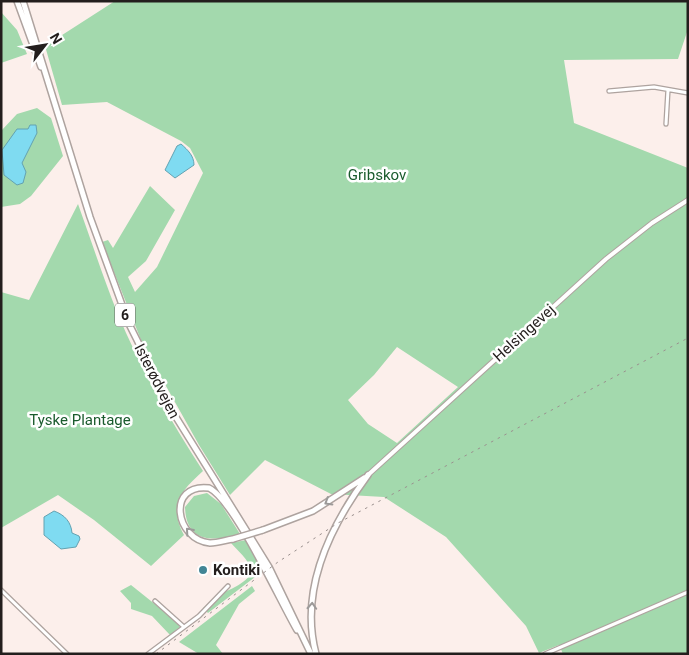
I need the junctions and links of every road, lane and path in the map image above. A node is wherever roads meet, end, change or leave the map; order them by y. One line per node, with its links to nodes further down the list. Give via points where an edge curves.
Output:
1 (17, 1): 3 (highway, via 40,65)
2 (25, 1): 3 (highway, Isterødvejen / 6)
3 (48, 78): 15 (highway, Isterødvejen / 6, via 99,244 139,347 174,414 269,567)
4 (668, 90): 5 (street, via 640,87); 6 (street); 7 (street)
5 (609, 91)
6 (688, 93)
7 (666, 124)
8 (688, 200): 9 (street, Helsingevej, via 613,254)
9 (368, 475): 15 (highway, one-way to 15, bridge, via 313,511 263,530 233,538 210,543 187,531 180,508 186,493 201,487 216,491 221,497 248,539); 19 (highway, one-way to 9, via 311,626 319,567 345,510)
10 (228, 586): 14 (street)
11 (1, 590): 16 (street)
12 (688, 592): 20 (street)
13 (155, 601): 14 (street)
14 (184, 627): 17 (street)
15 (306, 643): 18 (highway, Isterødvejen / 6)
16 (67, 654)
17 (148, 654)
18 (311, 654)
19 (316, 654)
20 (545, 654)

